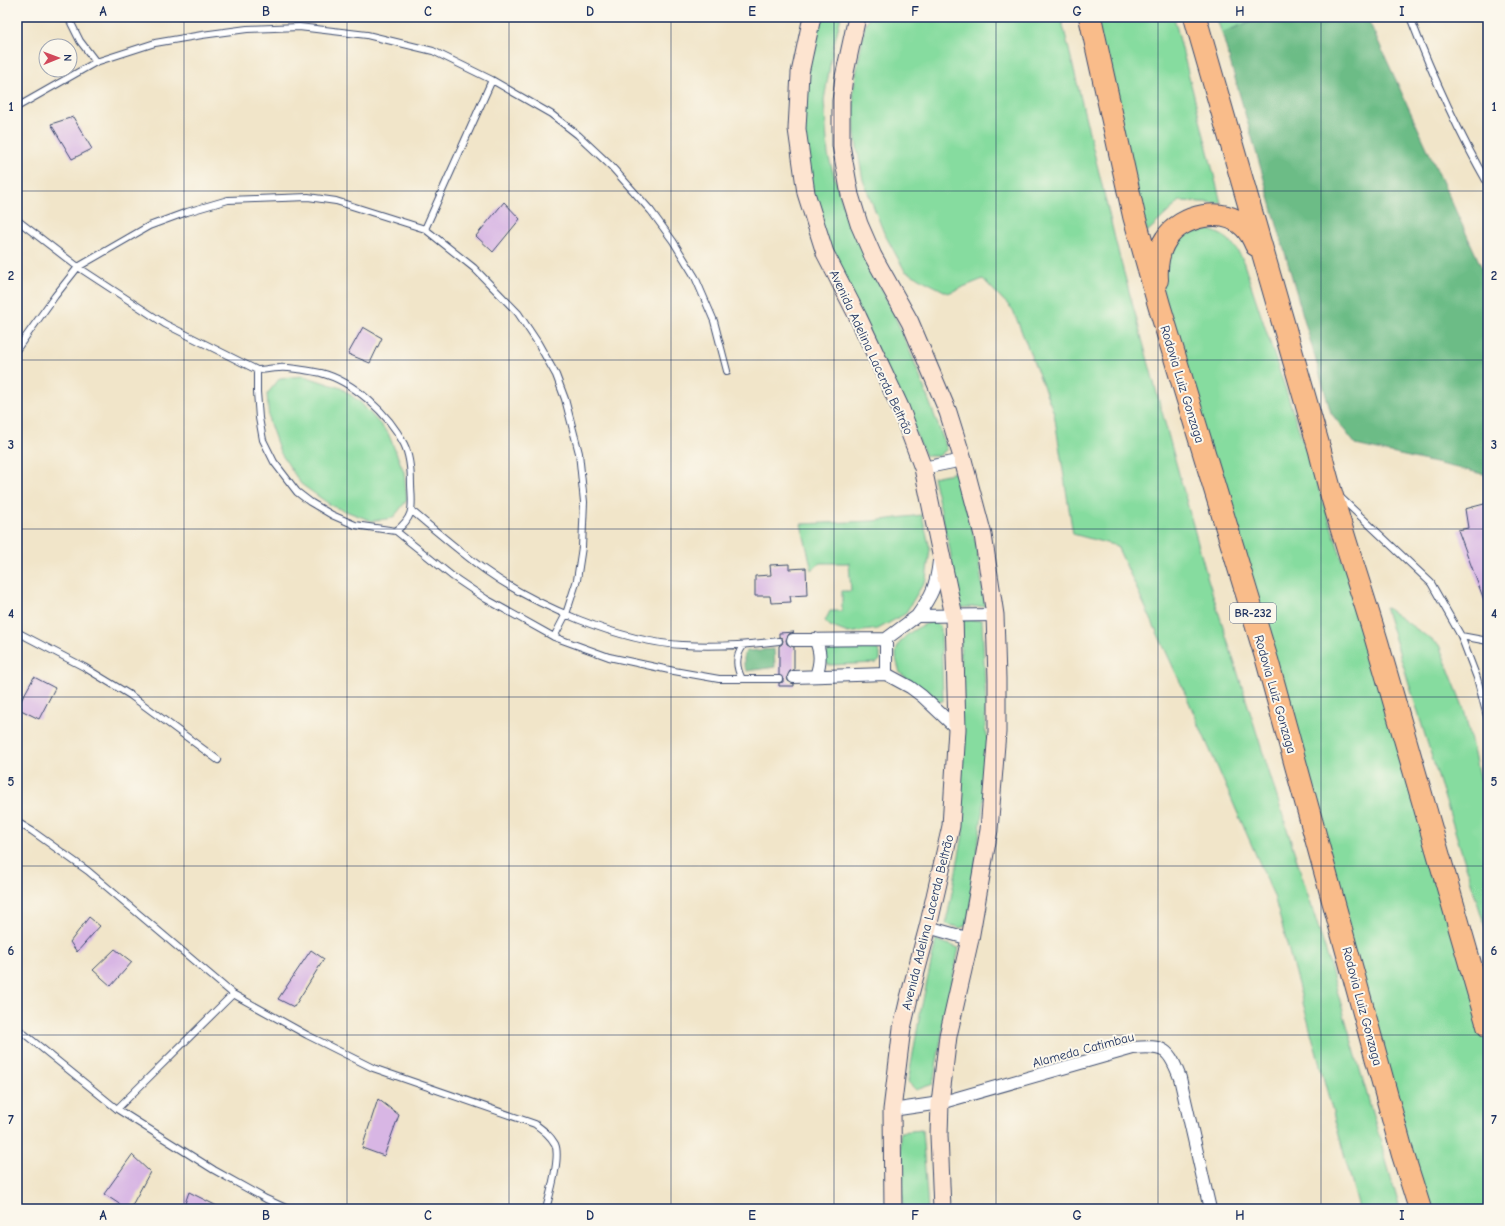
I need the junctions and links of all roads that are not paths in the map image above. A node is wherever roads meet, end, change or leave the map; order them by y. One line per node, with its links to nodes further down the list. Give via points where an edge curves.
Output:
1 (68, 17): 7 (lane, via 80,41)
2 (812, 17): 20 (main road, Avenida Adelina Lacerda Beltrão, via 800,73 797,129 806,193 825,253 900,407)
3 (857, 17): 19 (main road, via 841,101 841,145 850,195 873,256 910,322 948,412)
4 (1090, 17): 15 (highway, Rodovia Luiz Gonzaga / BR-232, via 1134,216)
5 (1195, 17): 14 (highway)
6 (1410, 17): 10 (lane, via 1448,106)
7 (96, 62): 8 (lane, via 155,43 247,29 299,27 367,36 433,51); 9 (lane)
8 (492, 80): 12 (lane); 18 (lane, via 551,114 578,135 611,166 651,211 695,277 714,321)
9 (17, 107)
10 (1488, 184)
11 (17, 220): 13 (lane)
12 (425, 229): 13 (lane, via 336,202 308,197 228,200 149,226); 25 (lane, via 474,268 518,313 556,375 565,399 579,453 584,502 582,547 577,580)
13 (78, 268): 16 (lane); 17 (lane, via 165,324)
14 (1269, 277): 15 (highway, via 1252,235 1244,226 1229,218 1212,215 1194,218 1179,226 1167,238 1159,253 1156,271); 21 (highway)
15 (1159, 305): 60 (highway, Rodovia Luiz Gonzaga / BR-232, via 1267,660)
16 (17, 349)
17 (258, 370): 22 (lane, via 280,368 322,373 345,383 368,398 390,422 404,444 411,469); 23 (lane, via 258,405 263,440 274,462 297,492 332,515 355,524)
18 (728, 370)
19 (963, 460): 20 (street); 26 (main road, via 983,536)
20 (923, 468): 24 (main road, Avenida Adelina Lacerda Beltrão)
21 (1328, 486): 30 (lane, via 1431,583); 50 (highway, via 1431,823)
22 (412, 511): 23 (lane, via 404,524); 25 (lane, via 485,571 525,595)
23 (396, 530): 31 (lane, via 452,576 486,599)
24 (940, 546): 27 (street, via 936,585 930,598); 28 (main road, Avenida Adelina Lacerda Beltrão)
25 (566, 614): 31 (lane); 37 (lane, via 638,638 681,645)
26 (994, 614): 28 (street); 48 (main road, via 997,732 988,830)
27 (916, 616): 28 (street); 33 (street)
28 (954, 616): 44 (main road, Avenida Adelina Lacerda Beltrão)
29 (17, 632): 45 (lane, via 84,667 130,695)
30 (1461, 636): 36 (lane); 43 (lane, via 1477,678)
31 (554, 637): 41 (lane, via 610,657 719,679)
32 (815, 639): 33 (street); 34 (street); 39 (street, via 820,658)
33 (886, 639): 38 (street)
34 (793, 640)
35 (779, 641): 37 (lane)
36 (1488, 642)
37 (742, 646): 41 (lane, via 737,663)
38 (886, 674): 39 (street); 44 (street, via 922,696)
39 (816, 676): 40 (street)
40 (794, 677)
41 (742, 679): 42 (lane)
42 (779, 679)
43 (1488, 720)
44 (956, 729): 47 (main road, Avenida Adelina Lacerda Beltrão, via 951,826)
45 (218, 760)
46 (17, 822): 49 (lane, via 88,870)
47 (928, 927): 48 (street); 54 (main road, Avenida Adelina Lacerda Beltrão, via 902,1028)
48 (970, 939): 52 (main road, via 948,1036)
49 (233, 994): 53 (lane); 56 (lane, via 373,1068 535,1124 548,1133 556,1146 557,1164)
50 (1488, 1026)
51 (17, 1028): 53 (lane)
52 (940, 1103): 54 (street, Alameda Catimbau); 58 (main road); 59 (street, Alameda Catimbau, via 1133,1048 1150,1046 1164,1050 1174,1063 1180,1078)
53 (117, 1109): 55 (lane, via 214,1170)
54 (892, 1110): 57 (main road, Avenida Adelina Lacerda Beltrão)
55 (288, 1209)
56 (546, 1209)
57 (893, 1209)
58 (942, 1209)
59 (1210, 1209)
60 (1420, 1209)

